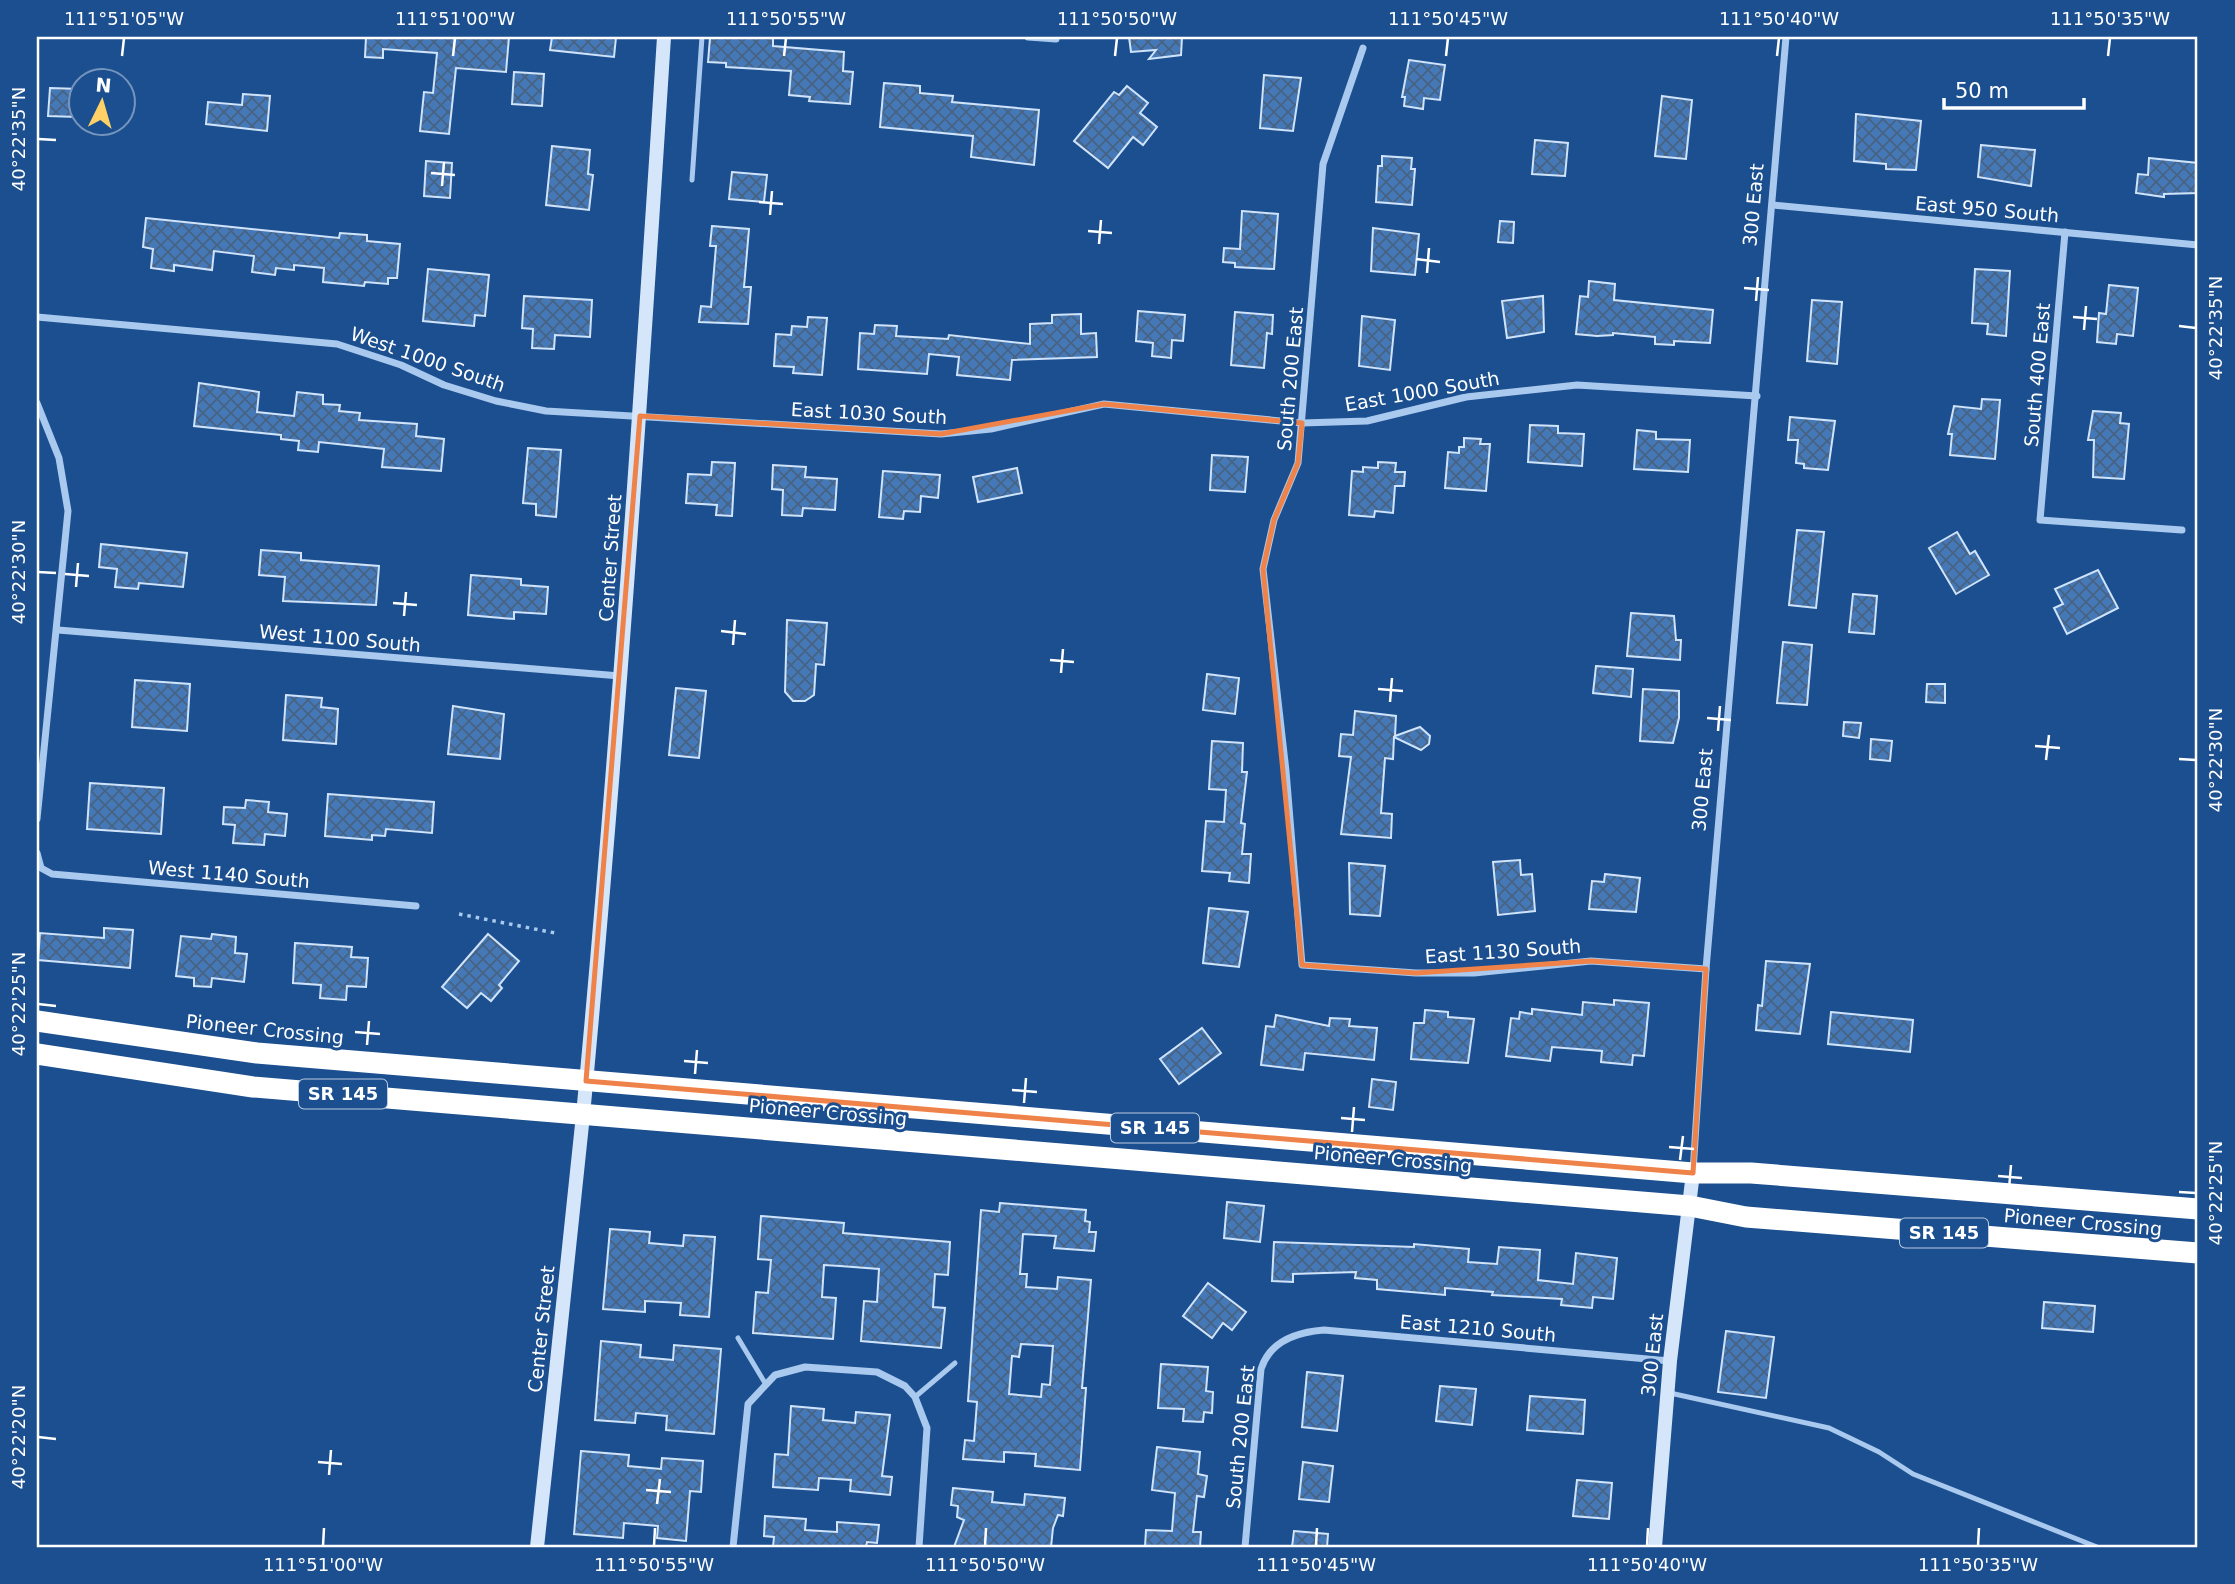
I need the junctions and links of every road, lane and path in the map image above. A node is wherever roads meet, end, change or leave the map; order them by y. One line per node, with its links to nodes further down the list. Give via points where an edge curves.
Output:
1 (664, 37): 14 (street, Center Street)
2 (702, 37): 7 (lane)
3 (1028, 37): 5 (street)
4 (1786, 37): 8 (street, 300 East)
5 (1056, 39)
6 (1363, 48): 15 (street, South 200 East, via 1323,164)
7 (692, 180)
8 (1773, 205): 9 (street, East 950 South); 12 (street, 300 East)
9 (2065, 232): 10 (street, East 950 South); 16 (street, South 400 East, via 2040,520)
10 (2198, 245)
11 (37, 317): 14 (street, West 1000 South, via 325,341 366,351 444,385 496,401 546,411)
12 (1757, 396): 15 (street, East 1000 South, via 1577,385 1466,397 1367,421); 25 (street, 300 East)
13 (37, 403): 17 (street, via 59,458 68,511)
14 (640, 416): 15 (street, East 1030 South, via 941,434 991,429 1104,404); 18 (street, Center Street)
15 (1302, 423): 24 (street, South 200 East, via 1298,463 1274,520 1263,569)
16 (2182, 530)
17 (58, 630): 18 (street, West 1100 South); 19 (street)
18 (620, 676): 28 (street, Center Street)
19 (37, 819)
20 (37, 853): 21 (street, West 1140 South, via 41,868 52,874)
21 (416, 906)
22 (459, 914): 23 (path)
23 (555, 933)
24 (1302, 964): 25 (street, East 1130 South, via 1416,973 1474,973 1591,961)
25 (1706, 969): 30 (street, 300 East)
26 (37, 1021): 28 (highway, Pioneer Crossing / SR 145, via 257,1053)
27 (37, 1054): 29 (highway, SR 145, via 253,1087)
28 (586, 1081): 29 (street, Center Street); 30 (highway, Pioneer Crossing / SR 145)
29 (583, 1114): 31 (highway, Pioneer Crossing / SR 145); 41 (street, Center Street)
30 (1693, 1172): 31 (street, 300 East); 32 (highway, Pioneer Crossing / SR 145)
31 (1690, 1206): 33 (highway, Pioneer Crossing / SR 145, via 1746,1217); 36 (street, 300 East)
32 (2198, 1209)
33 (2198, 1252)
34 (738, 1338): 38 (lane)
35 (1286, 1339): 36 (street, East 1210 South, via 1324,1330); 44 (street, South 200 East, via 1269,1351 1261,1369)
36 (1670, 1361): 39 (street, 300 East)
37 (955, 1363): 40 (lane)
38 (765, 1383): 40 (street, via 805,1367 877,1372); 42 (street, via 746,1413)
39 (1667, 1392): 45 (street, 300 East); 46 (lane, via 1829,1428 1913,1474)
40 (915, 1397): 43 (street, via 927,1428)
41 (537, 1547)
42 (733, 1547)
43 (919, 1547)
44 (1245, 1547)
45 (1655, 1547)
46 (2096, 1547)

